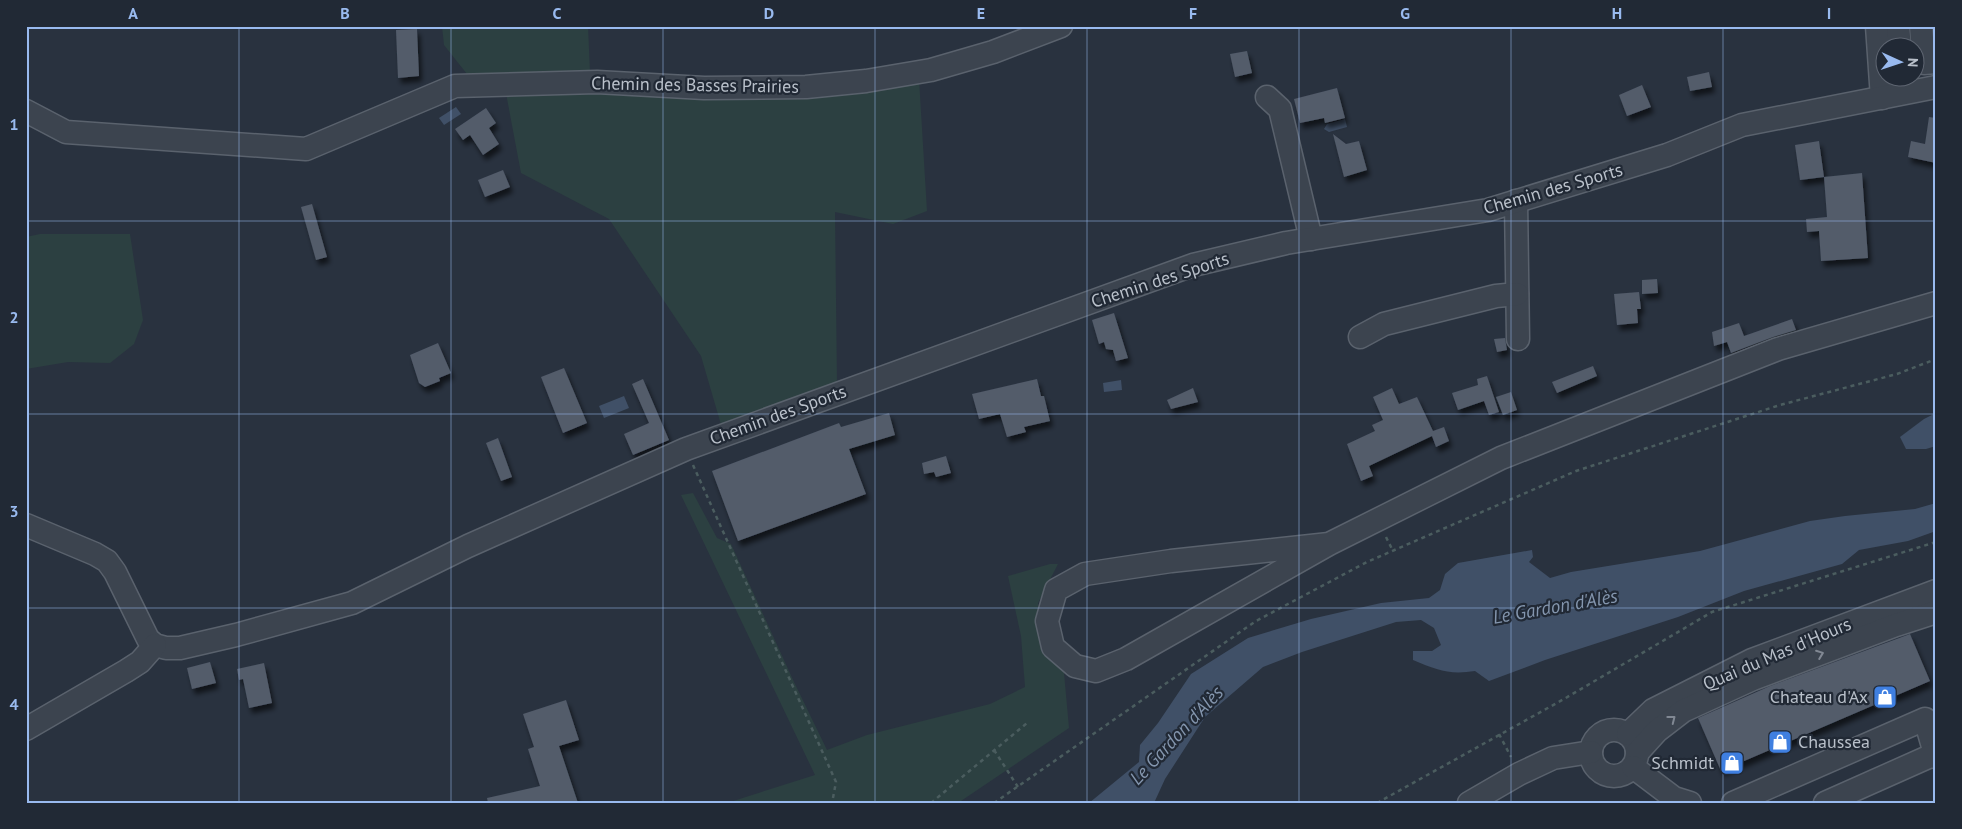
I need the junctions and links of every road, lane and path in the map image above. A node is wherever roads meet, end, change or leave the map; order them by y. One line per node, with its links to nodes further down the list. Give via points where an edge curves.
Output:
1 (1060, 26): 6 (street, Chemin des Basses Prairies, via 993,52 931,70 806,87 704,88 597,82 456,86 306,149 66,132)
2 (1899, 32): 3 (street)
3 (1925, 63)
4 (1895, 88): 7 (street, Chemin des Sports, via 1742,125 1667,155)
5 (1266, 97): 8 (street, via 1280,109)
6 (26, 110)
7 (1516, 201): 8 (street, Chemin des Sports, via 1488,210); 9 (street)
8 (1311, 239): 14 (street, Chemin des Sports, via 1193,265)
9 (1517, 294): 11 (street, via 1496,296 1384,324); 12 (street)
10 (1936, 303): 17 (street, via 1778,349 1679,387 1501,458)
11 (1360, 337)
12 (1518, 339)
13 (1936, 359): 29 (path, via 1897,374 1780,405 1576,471 1367,562 1256,621)
14 (686, 449): 20 (street, Chemin des Sports, via 468,546 352,603 180,648); 30 (path, via 836,782)
15 (26, 525): 20 (street, via 107,561 148,639)
16 (1936, 542): 23 (path, via 1712,612 1564,700)
17 (1329, 544): 17 (street, via 1126,658 1096,671 1075,666 1053,648 1047,621 1056,590 1084,574)
18 (1936, 591): 25 (street, Quai du Mas d'Hours, via 1752,660 1652,710)
19 (1936, 612): 25 (street, one-way to 19, via 1684,711 1753,679)
20 (155, 645): 22 (street, via 140,662)
21 (1027, 723): 24 (path)
22 (26, 729)
23 (1499, 734): 28 (path); 33 (path)
24 (994, 750): 29 (path); 31 (path)
25 (1633, 751): 26 (street, via 1614,730 1601,734); 26 (street, via 1621,775 1607,775 1595,766); 35 (street, via 1674,798)
26 (1591, 752): 28 (street, via 1553,758)
27 (1935, 756): 36 (street, via 1925,719); 37 (street)
28 (1519, 774): 34 (street)
29 (1018, 787): 32 (path)
30 (832, 803)
31 (931, 803)
32 (994, 803)
33 (1377, 803)
34 (1469, 803)
35 (1690, 803)
36 (1733, 803)
37 (1825, 803)

